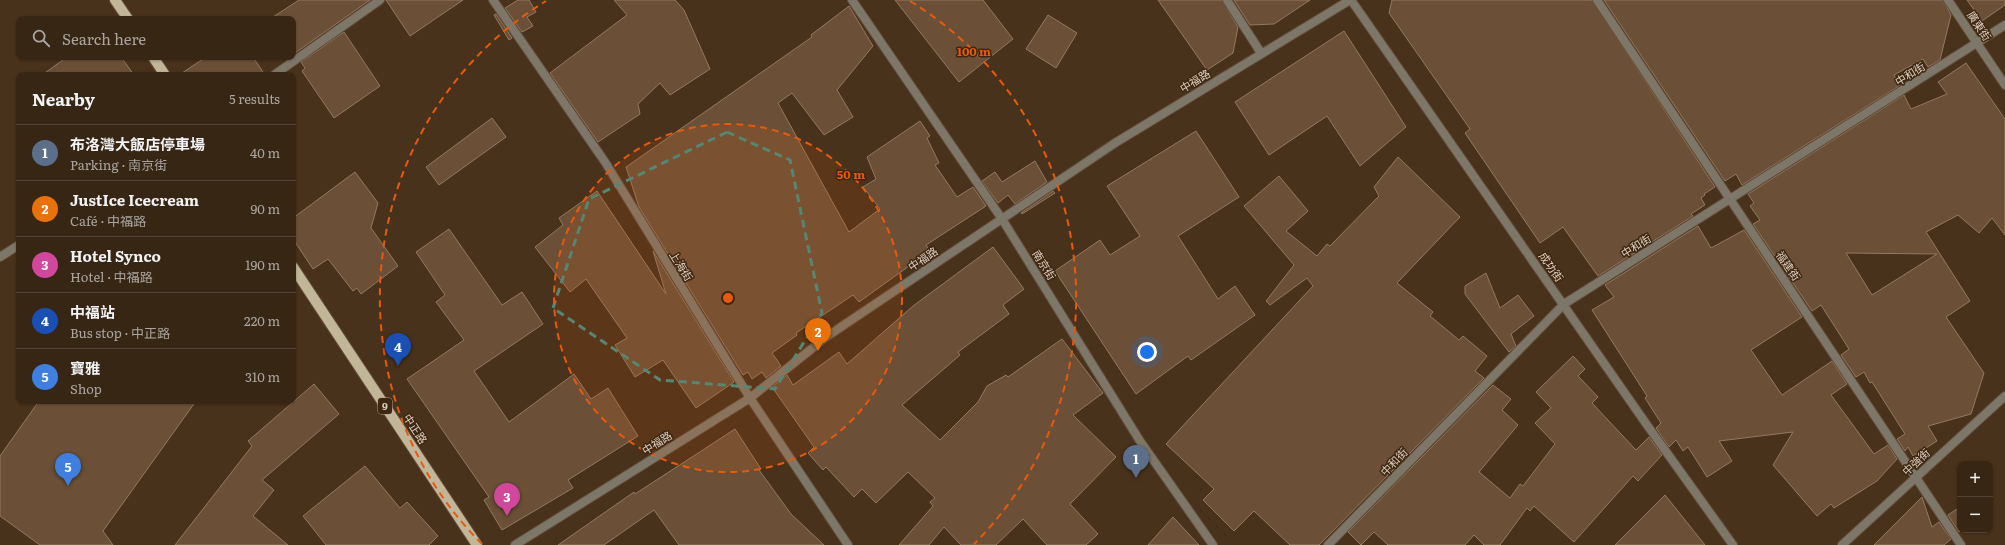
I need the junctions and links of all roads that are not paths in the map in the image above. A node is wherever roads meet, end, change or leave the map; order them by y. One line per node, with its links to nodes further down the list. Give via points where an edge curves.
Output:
1 (115, 0): 9 (main road)
2 (380, 0): 13 (street)
3 (493, 0): 26 (street, 上海街, via 605,162)
4 (852, 0): 20 (street, 南京街)
5 (1226, 0): 12 (street)
6 (1351, 0): 12 (street, 中福路); 24 (street, 成功街)
7 (1597, 0): 19 (street, 福建街)
8 (1948, 0): 11 (street, 廣東街)
9 (126, 16)
10 (2005, 25): 11 (street, 中和街)
11 (1978, 44): 18 (street, 廣東街); 19 (street, 中和街)
12 (1261, 53): 20 (street, 中福路, via 1115,143)
13 (296, 59)
14 (155, 60): 16 (main road)
15 (295, 60): 17 (street)
16 (163, 72)
17 (278, 72)
18 (2005, 85)
19 (1730, 201): 24 (street, 中和街); 27 (street, 福建街)
20 (1002, 220): 26 (street, 中福路, via 829,335); 31 (street, 南京街, via 1140,441)
21 (16, 247): 22 (street)
22 (0, 258)
23 (296, 272): 28 (main road, 中正路 / 9)
24 (1564, 304): 32 (street, 中和街); 33 (street, 成功街)
25 (2005, 396): 27 (street, 中強街)
26 (750, 398): 29 (street, 中福路); 30 (street, 上海街)
27 (1916, 477): 34 (street, 中強街); 35 (street, 福建街)
28 (477, 545)
29 (515, 545)
30 (848, 545)
31 (1213, 545)
32 (1328, 545)
33 (1733, 545)
34 (1842, 545)
35 (1961, 545)

